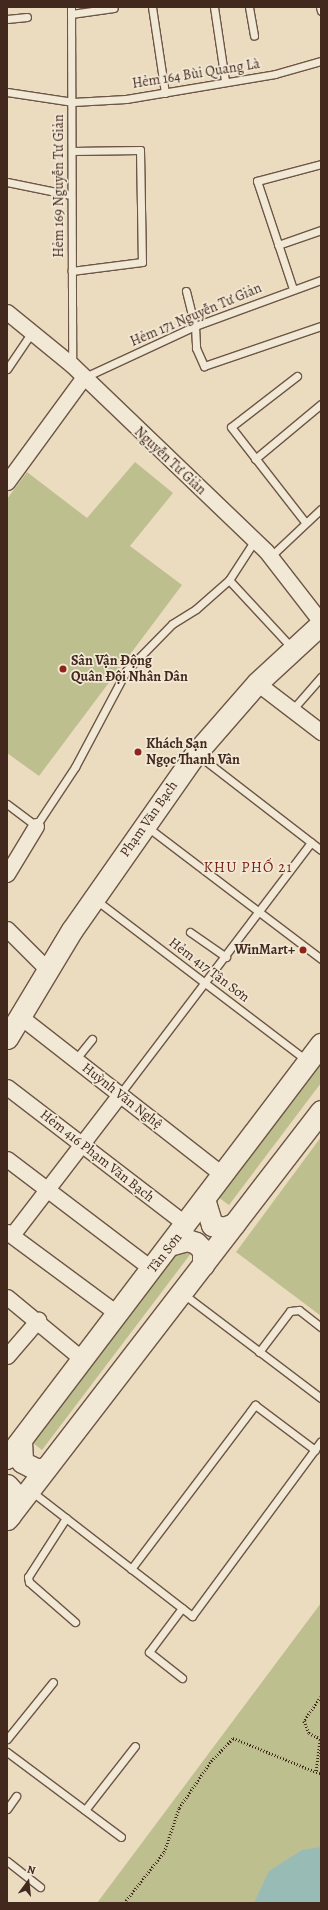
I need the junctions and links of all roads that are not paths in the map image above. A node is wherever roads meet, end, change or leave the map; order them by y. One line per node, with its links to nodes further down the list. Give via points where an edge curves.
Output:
1 (152, 7): 14 (lane)
2 (214, 7): 12 (lane)
3 (249, 7): 10 (lane)
4 (320, 7): 7 (lane)
5 (114, 8): 6 (lane)
6 (71, 10): 15 (lane, Hẻm 169 Nguyễn Tư Giản)
7 (321, 10)
8 (28, 17): 9 (lane)
9 (7, 18)
10 (254, 36)
11 (321, 61): 12 (lane, Hẻm 164 Bùi Quang Là, via 275,74)
12 (226, 81): 14 (lane, Hẻm 164 Bùi Quang Là)
13 (7, 92): 15 (lane, Hẻm 164 Bùi Quang Là)
14 (165, 93): 15 (lane, Hẻm 164 Bùi Quang Là)
15 (73, 102): 16 (lane, Hẻm 169 Nguyễn Tư Giản)
16 (72, 151): 19 (lane, Hẻm 169 Nguyễn Tư Giản); 22 (lane, via 140,150 142,262)
17 (321, 164): 21 (lane, via 257,182)
18 (7, 182): 19 (lane)
19 (71, 195): 22 (lane, Hẻm 169 Nguyễn Tư Giản)
20 (321, 230): 21 (lane)
21 (278, 245): 24 (lane)
22 (72, 271): 30 (lane, Hẻm 169 Nguyễn Tư Giản)
23 (321, 280): 24 (lane, Hẻm 171 Nguyễn Tư Giản)
24 (293, 289): 27 (lane, Hẻm 171 Nguyễn Tư Giản)
25 (186, 291): 27 (lane)
26 (7, 312): 29 (street, Nguyễn Tư Giản)
27 (195, 326): 28 (lane, via 196,348 204,366); 33 (lane, Hẻm 171 Nguyễn Tư Giản)
28 (321, 326)
29 (32, 332): 30 (street, Nguyễn Tư Giản); 31 (lane)
30 (72, 365): 33 (street, Nguyễn Tư Giản)
31 (7, 369)
32 (296, 376): 35 (lane, via 231,428)
33 (82, 378): 36 (street); 39 (street, Nguyễn Tư Giản)
34 (321, 404): 35 (lane)
35 (255, 459): 38 (lane)
36 (7, 482)
37 (321, 509): 38 (lane)
38 (305, 522): 40 (lane)
39 (255, 540): 40 (street, Nguyễn Tư Giản); 41 (lane)
40 (270, 557): 42 (street, Nguyễn Tư Giản)
41 (229, 580): 43 (lane); 51 (lane, via 196,609 172,624 126,670 75,767)
42 (321, 623): 43 (street, Phạm Văn Bạch)
43 (293, 649): 45 (street, Phạm Văn Bạch)
44 (321, 677): 46 (lane)
45 (257, 683): 46 (street); 48 (street, Phạm Văn Bạch)
46 (293, 709): 47 (street)
47 (321, 732)
48 (196, 753): 50 (street, Phạm Văn Bạch); 52 (lane)
49 (7, 804): 51 (lane)
50 (144, 824): 55 (street, Phạm Văn Bạch); 56 (lane)
51 (36, 826): 54 (street)
52 (311, 842): 53 (lane); 56 (lane)
53 (321, 850)
54 (7, 874)
55 (94, 899): 61 (street, Phạm Văn Bạch); 62 (lane, Hẻm 417 Tân Sơn)
56 (260, 912): 59 (lane); 60 (lane)
57 (7, 929): 61 (street)
58 (190, 932): 59 (lane)
59 (226, 956): 62 (lane)
60 (321, 959)
61 (48, 970): 63 (street, Phạm Văn Bạch)
62 (206, 983): 68 (lane, Hẻm 417 Tân Sơn); 70 (lane)
63 (22, 1018): 64 (street, Phạm Văn Bạch); 67 (street, Huỳnh Văn Nghệ)
64 (7, 1038)
65 (92, 1039): 67 (lane)
66 (321, 1044): 68 (street, Tân Sơn)
67 (75, 1060): 70 (street, Huỳnh Văn Nghệ)
68 (308, 1062): 74 (street, Tân Sơn)
69 (7, 1087): 72 (street, Hẻm 416 Phạm Văn Bạch)
70 (120, 1094): 72 (street); 74 (street, Huỳnh Văn Nghệ)
71 (321, 1110): 77 (street)
72 (81, 1143): 75 (street); 78 (street, Hẻm 416 Phạm Văn Bạch)
73 (7, 1158): 75 (street)
74 (224, 1175): 76 (street, Tân Sơn)
75 (47, 1189): 79 (street); 82 (street)
76 (205, 1202): 77 (street, via 212,1225 223,1228); 78 (street, Tân Sơn)
77 (234, 1224): 81 (street)
78 (187, 1225): 80 (street, Tân Sơn)
79 (10, 1234): 85 (street)
80 (173, 1244): 81 (street, via 187,1240 196,1242 202,1250); 82 (street, Tân Sơn)
81 (203, 1266): 83 (street)
82 (152, 1269): 85 (street, Tân Sơn)
83 (182, 1293): 88 (lane); 96 (street)
84 (7, 1297): 86 (street)
85 (118, 1314): 90 (street, Tân Sơn)
86 (38, 1320): 89 (street); 90 (street)
87 (321, 1327): 88 (lane, via 299,1310 290,1311)
88 (259, 1352): 91 (lane)
89 (7, 1355)
90 (82, 1358): 92 (street, Tân Sơn)
91 (321, 1398)
92 (21, 1441): 95 (street, Tân Sơn); 96 (street, via 22,1462 38,1470)
93 (321, 1441): 94 (lane)
94 (315, 1450): 101 (lane, via 256,1405); 102 (lane, via 192,1616)
95 (7, 1458)
96 (47, 1467): 98 (street)
97 (7, 1485): 99 (street, via 15,1494)
98 (30, 1490): 99 (street); 100 (lane)
99 (8, 1517)
100 (66, 1518): 101 (lane); 103 (lane, via 28,1577 29,1582)
101 (132, 1569): 102 (lane)
102 (182, 1608): 104 (lane, via 149,1652)
103 (75, 1622)
104 (182, 1678)
105 (52, 1682): 106 (lane)
106 (7, 1739)
107 (135, 1746): 111 (lane)
108 (7, 1752): 111 (lane)
109 (16, 1796): 110 (lane)
110 (7, 1808)
111 (85, 1810): 112 (lane)
112 (121, 1837)
113 (7, 1861): 114 (lane)
114 (40, 1887)

